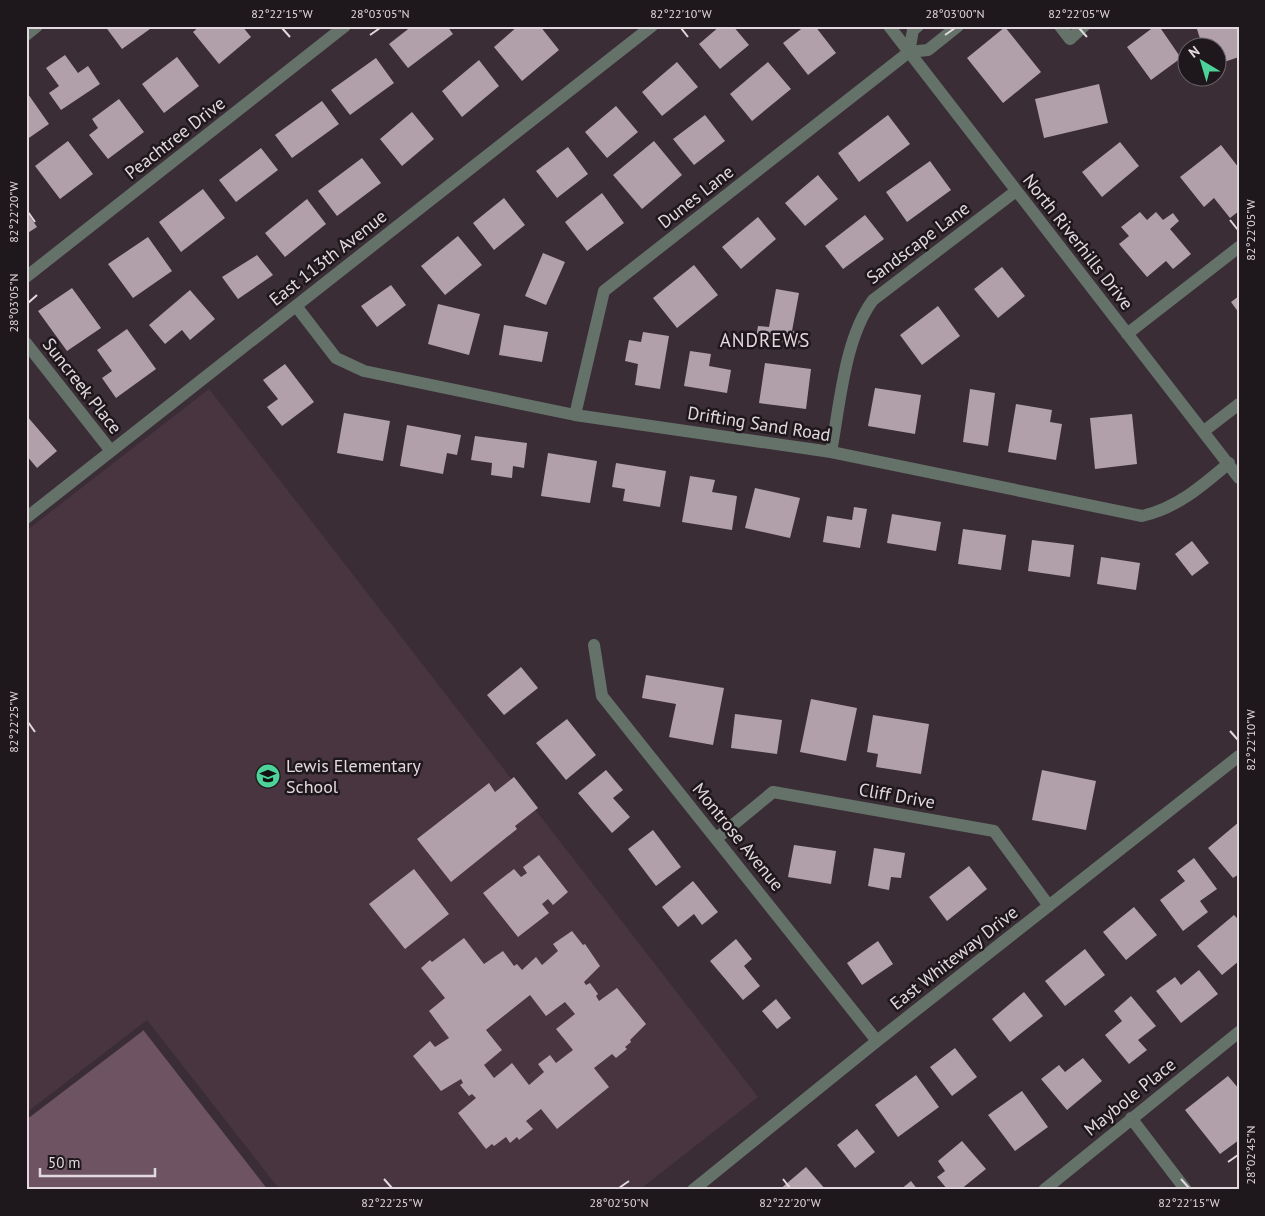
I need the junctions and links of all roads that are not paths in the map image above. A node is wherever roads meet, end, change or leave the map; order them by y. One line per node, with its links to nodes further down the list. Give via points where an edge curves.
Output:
1 (37, 26): 9 (street)
2 (345, 26): 13 (street, Peachtree Drive)
3 (652, 26): 14 (street, East 113th Avenue)
4 (889, 26): 10 (street, North Riverhills Drive)
5 (918, 26): 10 (street, via 913,30)
6 (958, 26): 10 (street, Dunes Lane, via 928,50)
7 (1060, 26): 8 (street, via 1070,40)
8 (1084, 26)
9 (26, 35)
10 (909, 52): 11 (street, North Riverhills Drive); 18 (street, Dunes Lane, via 604,292)
11 (1016, 190): 15 (street, North Riverhills Drive); 21 (street, Sandscape Lane, via 873,300 860,317 852,342)
12 (1239, 248): 15 (street)
13 (26, 277)
14 (296, 306): 18 (street, Drifting Sand Road, via 336,358 347,365); 20 (street, East 113th Avenue)
15 (1127, 334): 19 (street, North Riverhills Drive)
16 (26, 343): 20 (street, Suncreek Place)
17 (1239, 404): 19 (street)
18 (575, 414): 21 (street, Drifting Sand Road)
19 (1204, 431): 22 (street, North Riverhills Drive)
20 (111, 452): 24 (street, East 113th Avenue)
21 (831, 452): 22 (street, Drifting Sand Road, via 1142,516 1163,512)
22 (1228, 463): 23 (street, North Riverhills Drive)
23 (1239, 478)
24 (26, 518)
25 (594, 645): 27 (street, Montrose Avenue, via 602,696)
26 (1239, 756): 28 (street, East Whiteway Drive)
27 (717, 838): 28 (street, Cliff Drive, via 773,792 994,831); 30 (street, Montrose Avenue)
28 (1049, 906): 30 (street, East Whiteway Drive)
29 (1239, 1032): 31 (street, Maybole Place)
30 (877, 1041): 32 (street, East Whiteway Drive)
31 (1131, 1118): 33 (street, Maybole Place); 34 (street)
32 (693, 1190)
33 (1044, 1190)
34 (1186, 1190)

